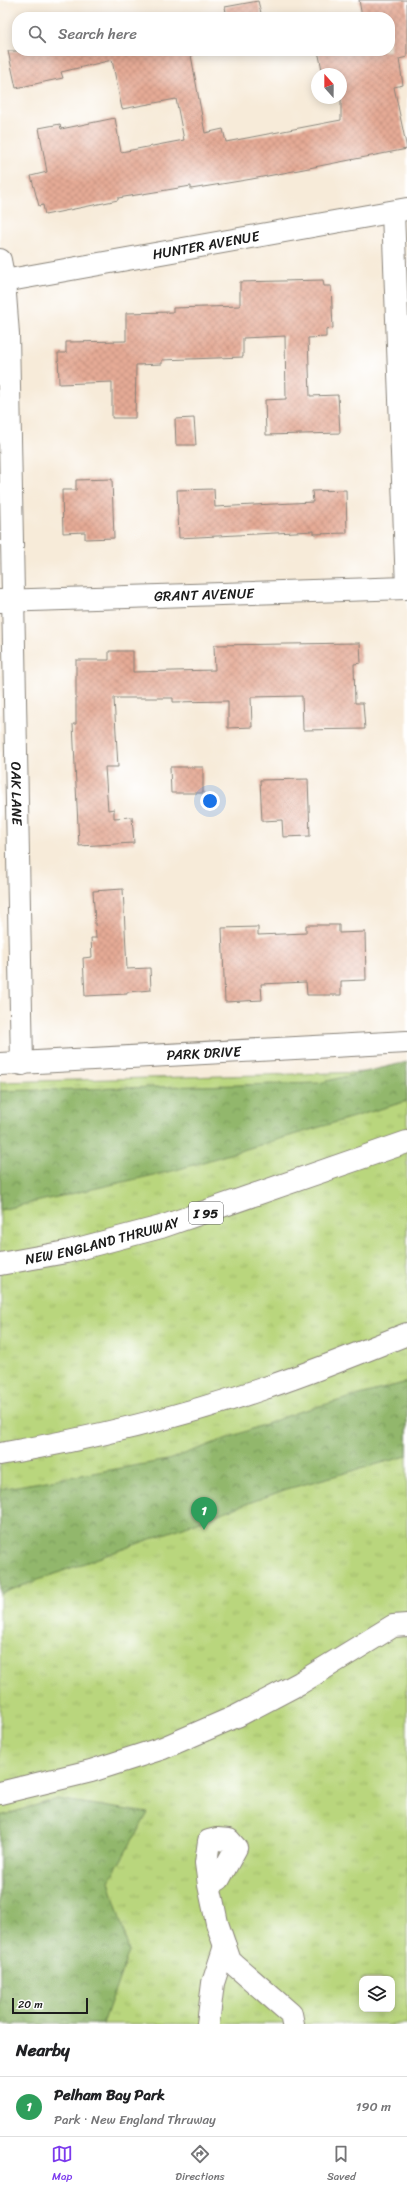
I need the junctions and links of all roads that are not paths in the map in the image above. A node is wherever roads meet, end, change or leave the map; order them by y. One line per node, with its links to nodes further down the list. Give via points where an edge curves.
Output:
1 (400, 210): 2 (main road, HUNTER AVENUE); 3 (main road)
2 (2, 271): 4 (main road, OAK LANE, via 8,334)
3 (407, 588): 4 (main road, GRANT AVENUE)
4 (7, 601): 7 (main road, OAK LANE)
5 (407, 1042): 7 (main road, PARK DRIVE)
6 (0, 1064): 7 (main road, PARK DRIVE)
7 (22, 1064)
8 (407, 1142): 9 (main road, NEW ENGLAND THRUWAY / I 95, via 161,1227 66,1252)
9 (0, 1264)
10 (407, 1334): 11 (main road, via 261,1390 78,1440)
11 (0, 1454)
12 (407, 1625): 13 (main road, via 393,1626 237,1716 170,1745 91,1771)
13 (0, 1793)
14 (209, 1886): 15 (main road)
15 (225, 1946): 16 (main road, via 213,1983); 17 (main road, via 230,1961 291,2014)
16 (208, 2024)
17 (293, 2024)

